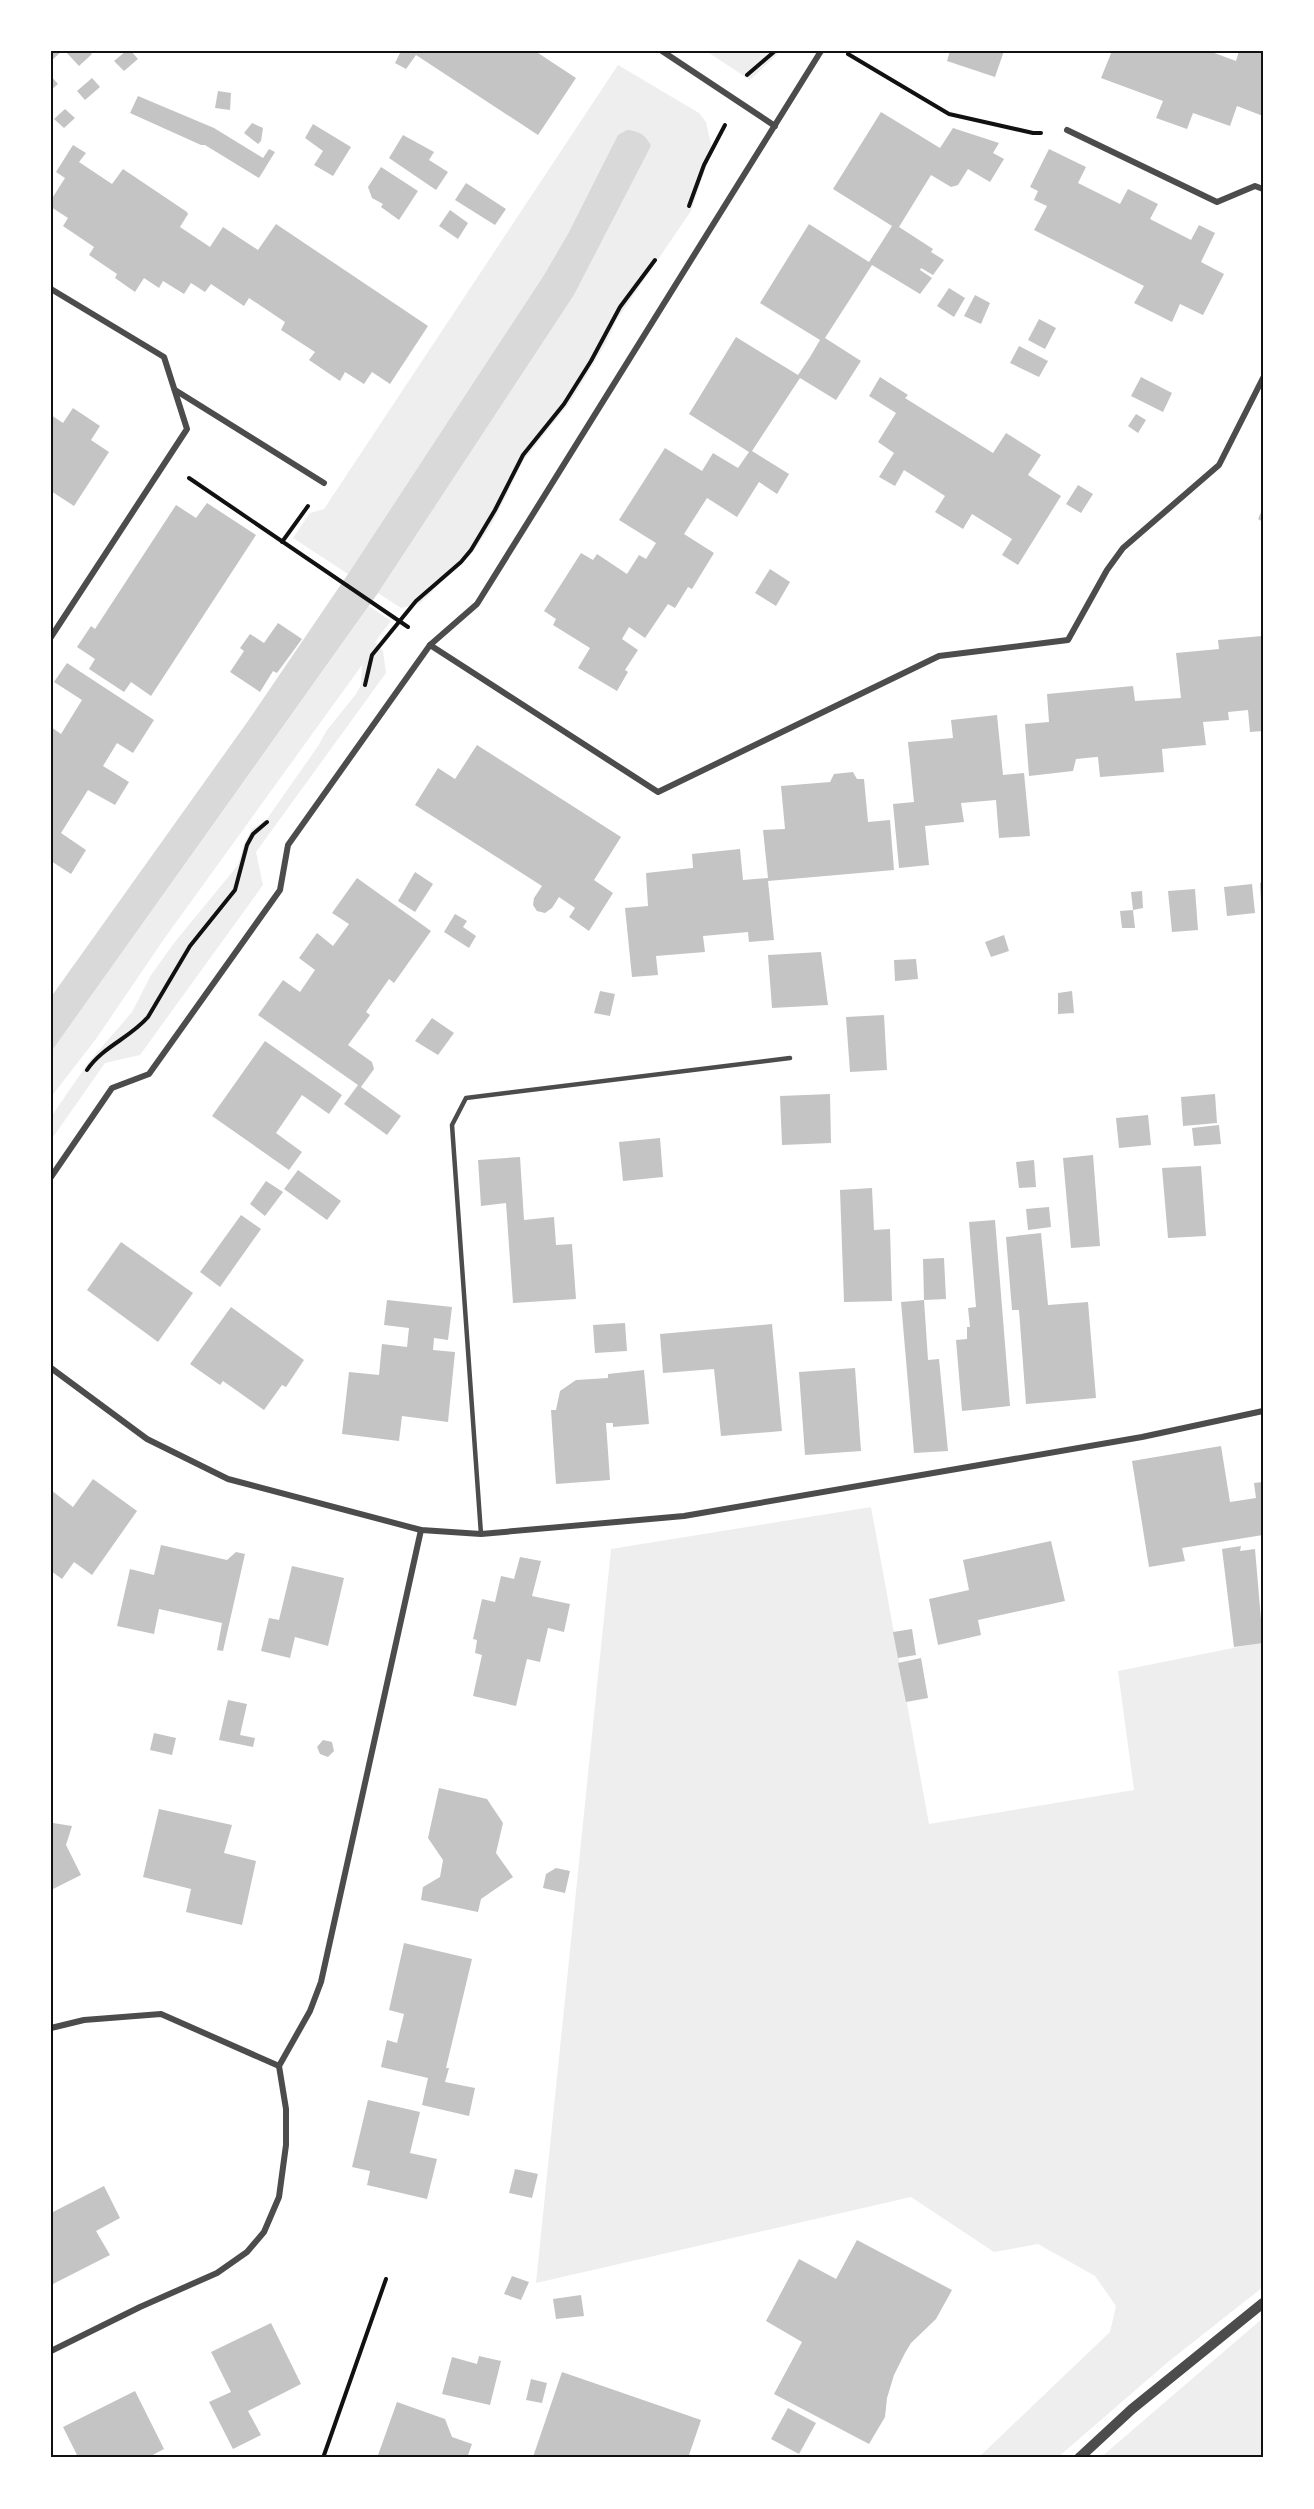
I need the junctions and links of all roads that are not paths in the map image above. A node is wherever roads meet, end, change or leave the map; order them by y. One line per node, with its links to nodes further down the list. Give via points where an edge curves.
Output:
1 (662, 51): 3 (street)
2 (821, 51): 3 (street)
3 (775, 126): 11 (street, via 477,604)
4 (1066, 130): 5 (street, via 1217,202 1255,186)
5 (1263, 189)
6 (51, 289): 8 (street, via 164,357)
7 (1263, 378): 11 (street, via 1219,465 1123,548 1068,640 939,656 658,792)
8 (175, 390): 9 (street); 10 (street, via 187,429)
9 (324, 483)
10 (51, 636)
11 (430, 645): 13 (street, via 288,845 280,890 149,1074 112,1088)
12 (790, 1058): 17 (lane, via 466,1098 452,1125)
13 (51, 1177)
14 (51, 1368): 16 (street, via 147,1439 228,1479)
15 (1263, 1411): 17 (street, via 1142,1437 684,1516)
16 (421, 1530): 17 (street); 19 (street, via 321,1982 310,2011)
17 (481, 1534)
18 (51, 2028): 19 (street, via 84,2020 161,2014)
19 (279, 2066): 21 (street, via 286,2109 286,2145 279,2197 264,2232 247,2252 217,2274)
20 (1263, 2302): 22 (street, via 1132,2409)
21 (51, 2351)
22 (1079, 2458)

